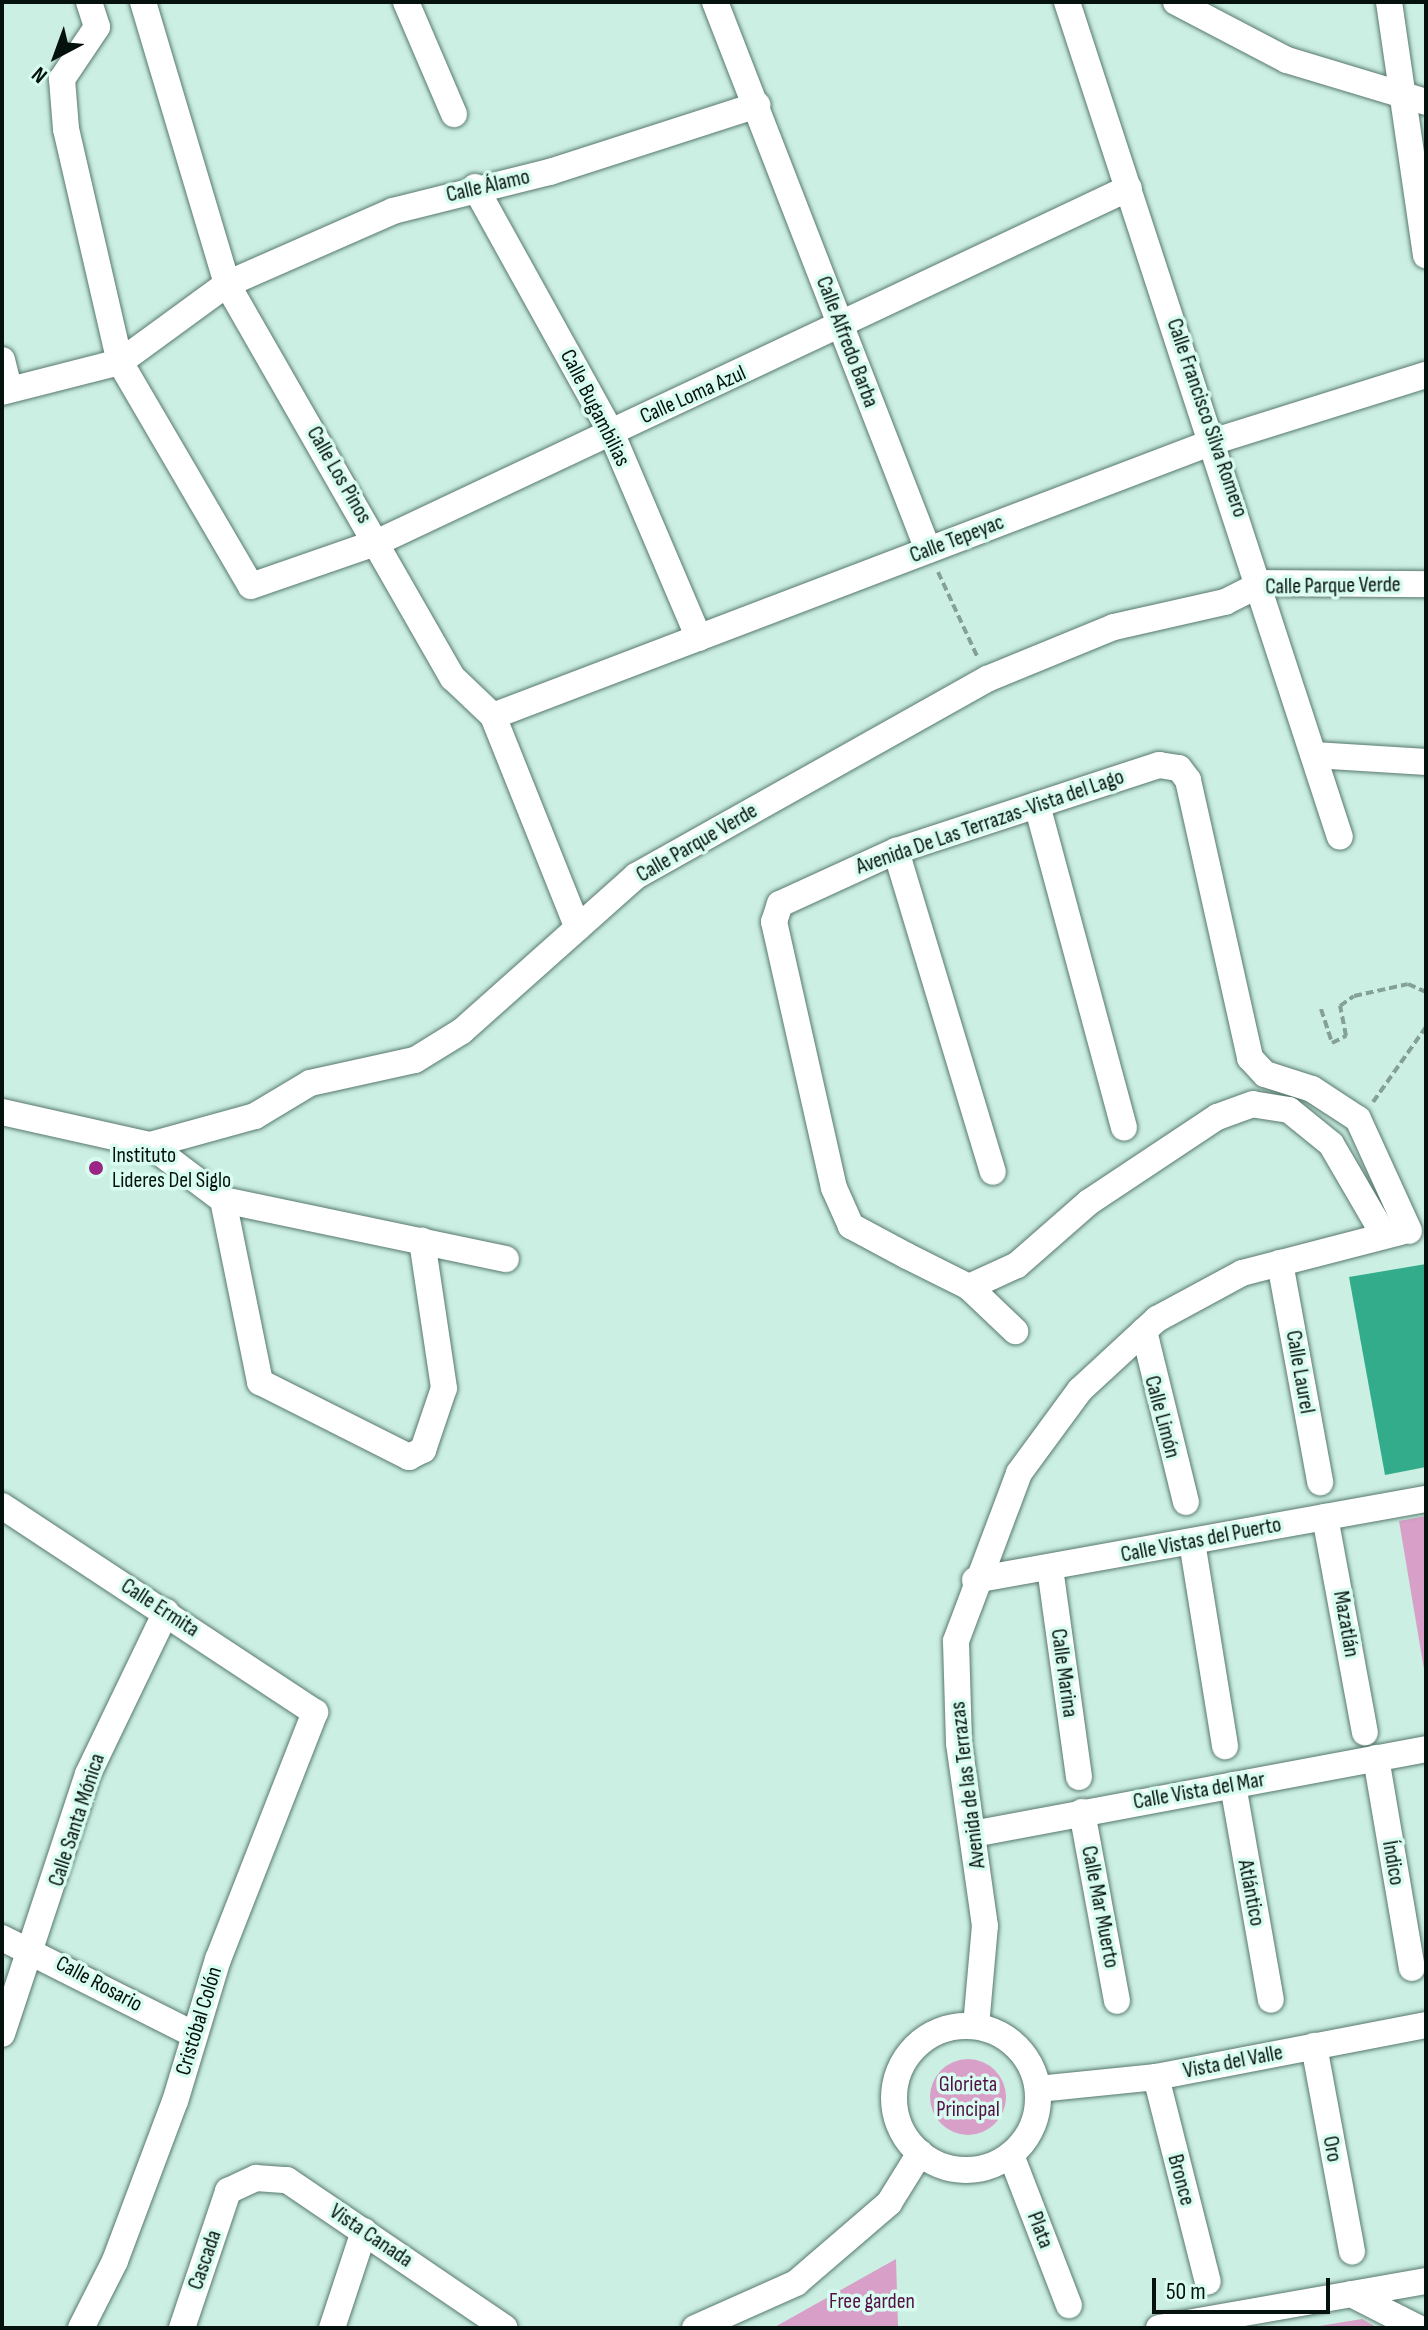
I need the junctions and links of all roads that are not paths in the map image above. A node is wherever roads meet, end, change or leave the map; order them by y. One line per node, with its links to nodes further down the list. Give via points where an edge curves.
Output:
1 (89, 2): 17 (street, via 97,27 62,79 66,129)
2 (143, 2): 14 (street, Calle Los Pinos)
3 (406, 2): 10 (street)
4 (715, 2): 9 (street, Calle Alfredo Barba)
5 (1067, 2): 12 (street, Calle Francisco Silva Romero)
6 (1176, 2): 8 (street, via 1287,60)
7 (1389, 2): 8 (street)
8 (1414, 99): 13 (street)
9 (757, 105): 11 (street, Calle Álamo, via 550,172); 15 (street, Calle Alfredo Barba)
10 (454, 114)
11 (475, 187): 14 (street, Calle Álamo, via 393,211); 20 (street, Calle Bugambilias)
12 (1129, 188): 15 (street, Calle Loma Azul); 21 (street, Calle Francisco Silva Romero)
13 (1426, 255)
14 (227, 284): 17 (street, Calle Álamo); 22 (street, Calle Los Pinos)
15 (842, 329): 20 (street, Calle Loma Azul); 23 (street, Calle Alfredo Barba)
16 (2, 360): 19 (street)
17 (120, 362): 19 (street); 22 (street, Calle Loma Azul, via 251,586)
18 (1426, 375): 21 (street, Calle Tepeyac)
19 (6, 391)
20 (611, 432): 22 (street, Calle Loma Azul); 26 (street, Calle Bugambilias)
21 (1215, 441): 23 (street, Calle Tepeyac); 24 (street, Calle Francisco Silva Romero)
22 (378, 542): 27 (street, Calle Los Pinos, via 453,678)
23 (928, 550): 26 (street, Calle Tepeyac)
24 (1263, 583): 25 (street, Calle Parque Verde); 28 (street, Calle Francisco Silva Romero); 33 (street, Calle Parque Verde, via 1225,602 1114,627 987,679 636,876)
25 (1426, 584)
26 (699, 638): 27 (street, Calle Tepeyac)
27 (493, 716): 33 (street, Calle Los Pinos)
28 (1315, 755): 29 (street); 31 (street, Calle Francisco Silva Romero)
29 (1426, 762)
30 (1037, 805): 32 (street, Avenida De Las Terrazas-Vista del Lago); 35 (street); 39 (street, Avenida De Las Terrazas-Vista del Lago, via 1159,765 1179,768 1188,780 1256,1068 1338,1102 1358,1119)
31 (1340, 837)
32 (896, 851): 37 (street); 43 (street, Avenida De Las Terrazas-Vista del Lago, via 793,895 780,904 774,922 834,1188 851,1226)
33 (578, 928): 36 (street, Calle Parque Verde, via 462,1031 415,1060 310,1083 255,1116)
34 (2, 1112): 36 (street, Calle Parque Verde)
35 (1124, 1127)
36 (150, 1145): 38 (street)
37 (993, 1172)
38 (223, 1200): 40 (street); 40 (street, via 260,1382 409,1457 423,1450 444,1388)
39 (1407, 1231): 42 (street, Avenida de las Terrazas); 43 (street, via 1331,1144 1289,1110 1253,1104 1217,1117 1089,1202 1017,1265)
40 (422, 1241): 41 (street)
41 (506, 1259)
42 (1280, 1263): 45 (street, Avenida de las Terrazas, via 1242,1273); 46 (street, Calle Laurel)
43 (969, 1287): 44 (street, Avenida De Las Terrazas-Vista del Lago)
44 (1015, 1331)
45 (1144, 1331): 48 (street, Calle Limón); 53 (street, Avenida de las Terrazas, via 1080,1390 1019,1473)
46 (1320, 1482)
47 (1426, 1499): 50 (street, Calle Vistas del Puerto)
48 (1186, 1502)
49 (4, 1514): 54 (street, Calle Ermita)
50 (1325, 1517): 51 (street, Calle Vistas del Puerto); 56 (street, Mazatlán)
51 (1192, 1542): 52 (street, Calle Vistas del Puerto); 57 (street)
52 (1050, 1568): 53 (street, Calle Vistas del Puerto); 60 (street, Calle Marina)
53 (975, 1580): 63 (street, Avenida de las Terrazas, via 956,1641 959,1743)
54 (166, 1612): 55 (street, Calle Ermita); 65 (street, Calle Santa Mónica, via 88,1774)
55 (315, 1712): 72 (street, Cristóbal Colón)
56 (1365, 1732)
57 (1225, 1746)
58 (1426, 1749): 59 (street, Calle Vista del Mar)
59 (1376, 1758): 61 (street, Calle Vista del Mar); 66 (street, Índico)
60 (1079, 1777)
61 (1233, 1785): 62 (street, Calle Vista del Mar); 67 (street, Atlántico)
62 (1082, 1812): 63 (street, Calle Vista del Mar); 68 (street, Calle Mar Muerto)
63 (973, 1834): 70 (street, Avenida de las Terrazas, via 985,1926)
64 (2, 1938): 65 (street, Calle Rosario)
65 (35, 1950): 71 (street, Calle Santa Mónica); 72 (street, Calle Rosario)
66 (1412, 1968)
67 (1271, 2000)
68 (1117, 2001)
69 (1426, 2025): 73 (street, Vista del Valle)
70 (976, 2026): 75 (street, via 1018,2047); 76 (street, via 931,2034 900,2068 896,2114)
71 (2, 2034)
72 (193, 2034): 87 (street, Cristóbal Colón, via 115,2261)
73 (1314, 2046): 74 (street, Vista del Valle); 80 (street, Oro)
74 (1156, 2077): 75 (street, Vista del Valle); 82 (street, Bronce)
75 (1038, 2089): 77 (street, via 1037,2114)
76 (920, 2153): 77 (street, via 965,2170); 90 (street, via 889,2203 796,2283)
77 (1011, 2155): 84 (street, Plata)
78 (228, 2191): 79 (street, Vista Canada, via 256,2178 287,2180); 88 (street, Cascada)
79 (364, 2231): 86 (street, Vista Canada); 89 (street)
80 (1352, 2252)
81 (1426, 2281): 83 (street)
82 (1208, 2282)
83 (1351, 2294): 85 (street); 92 (street)
84 (1069, 2305)
85 (1234, 2320): 91 (street)
86 (497, 2326)
87 (81, 2328)
88 (182, 2328)
89 (332, 2328)
90 (695, 2328)
91 (1159, 2328)
92 (1418, 2328)

